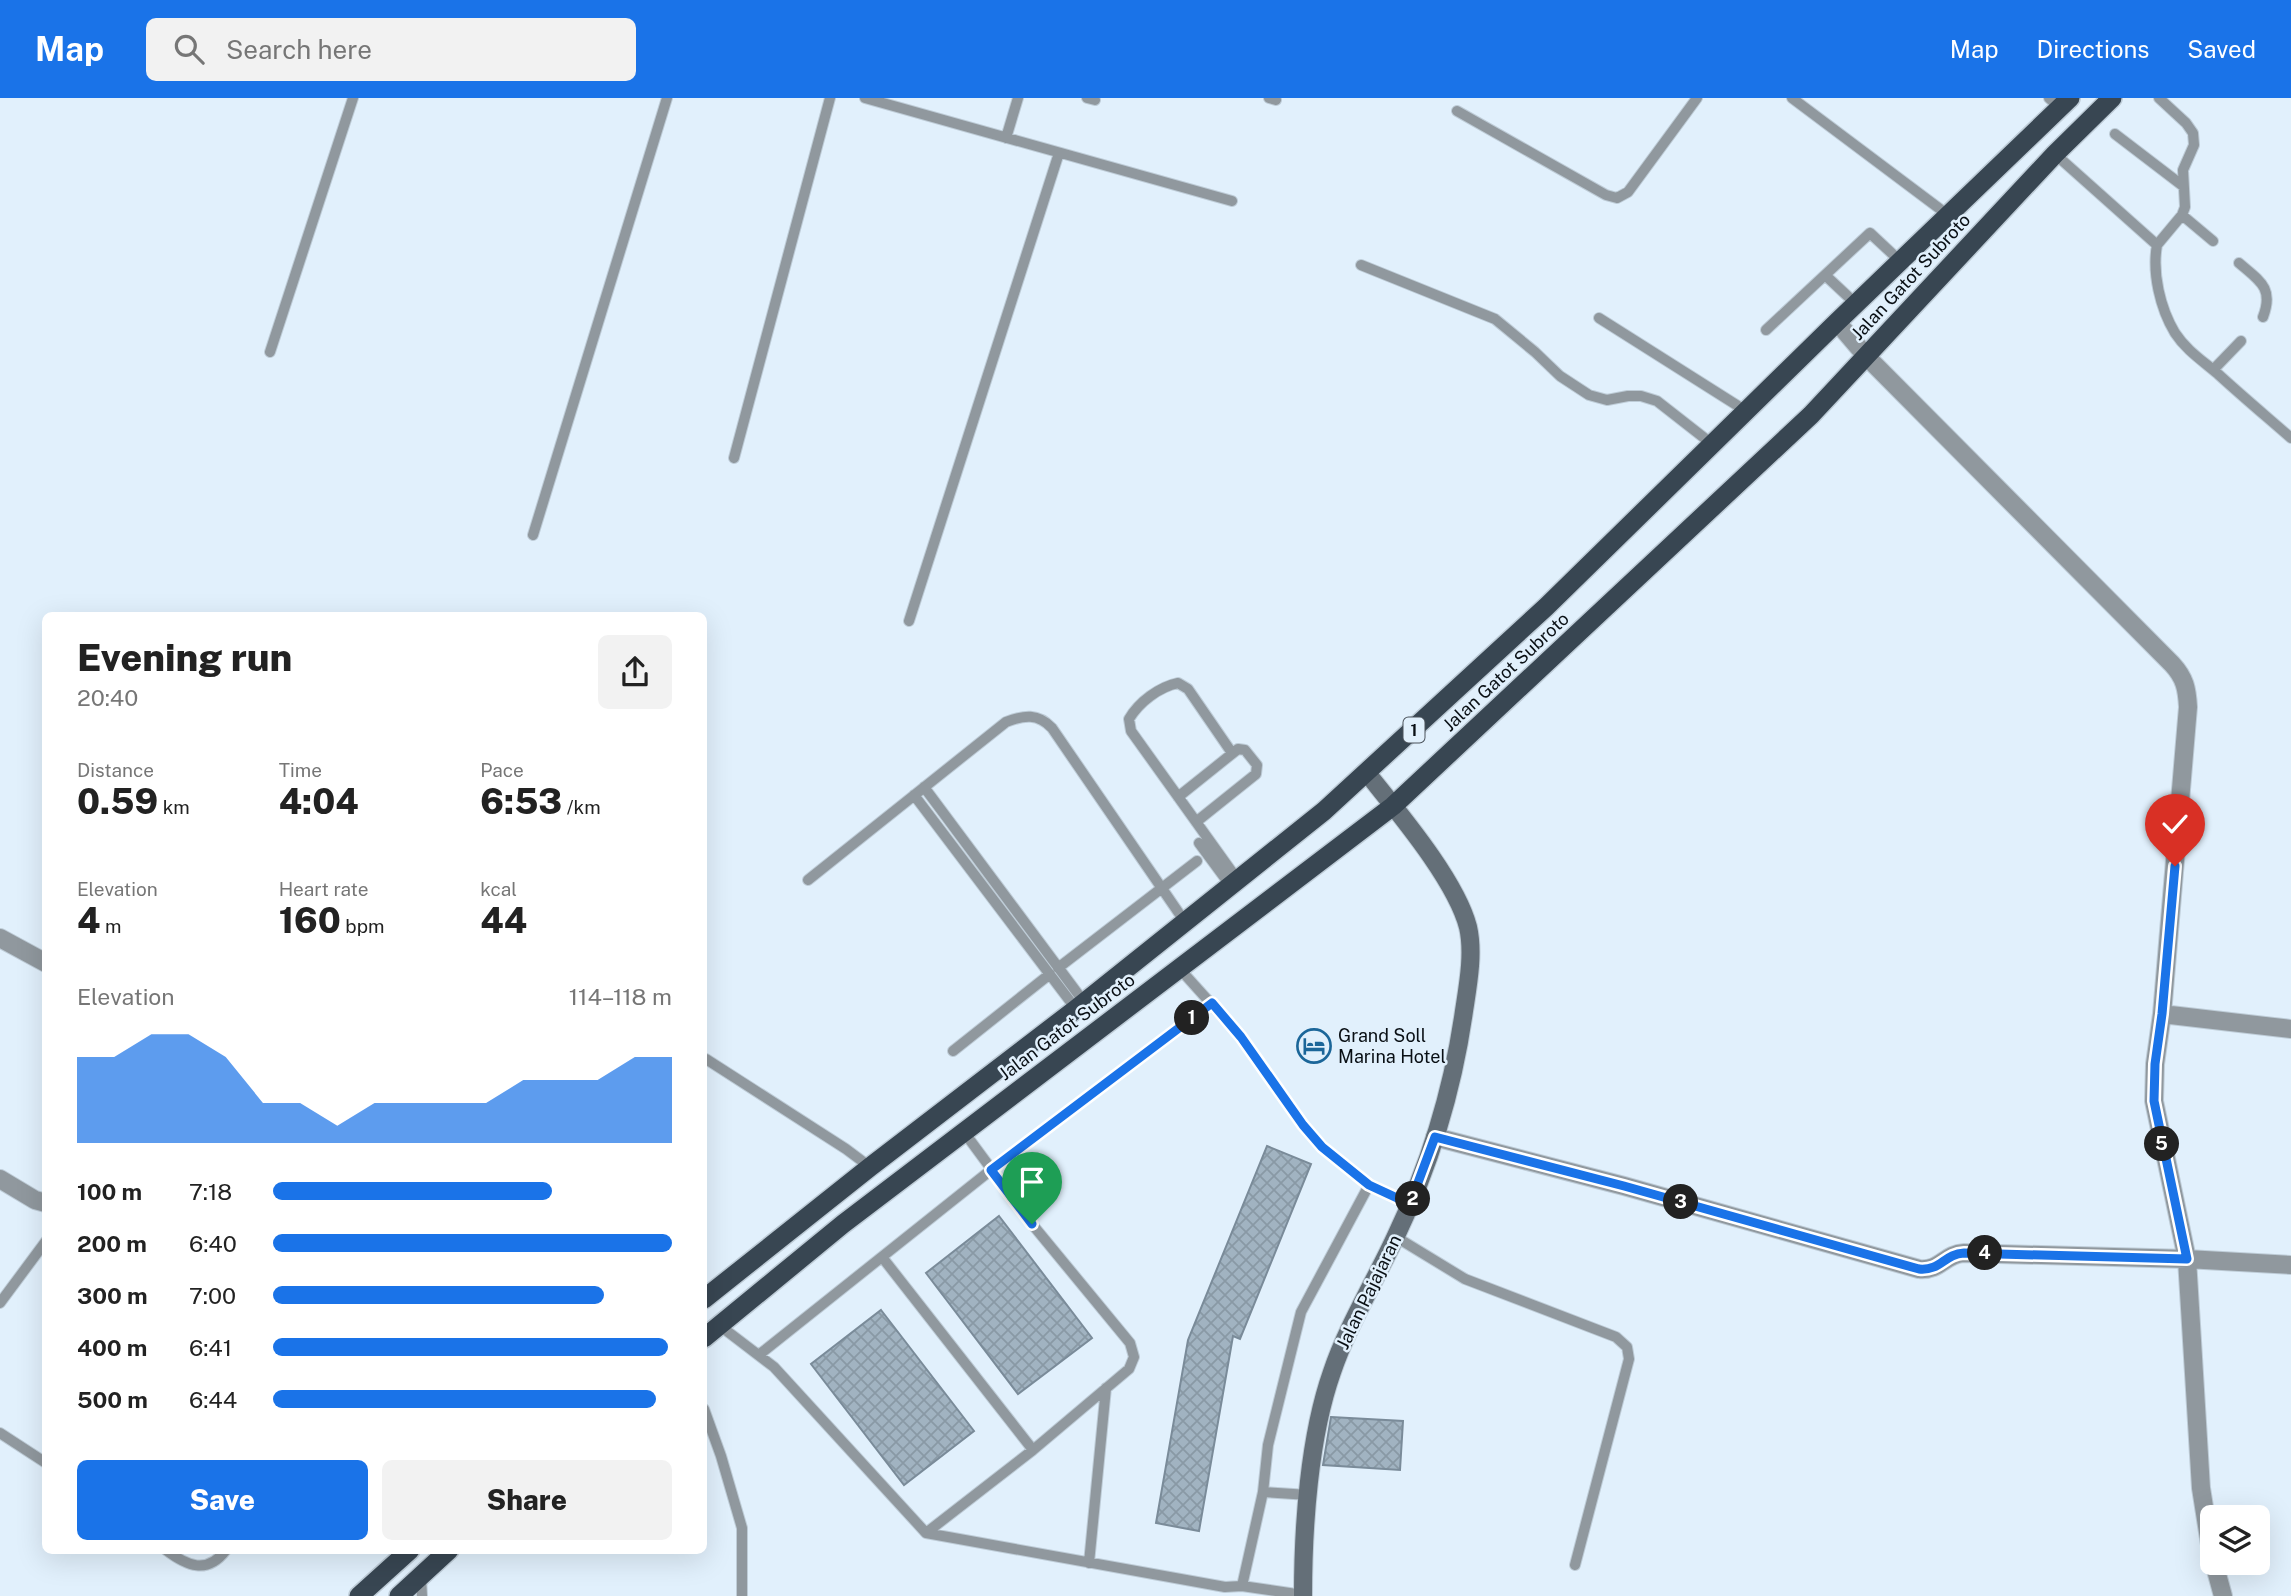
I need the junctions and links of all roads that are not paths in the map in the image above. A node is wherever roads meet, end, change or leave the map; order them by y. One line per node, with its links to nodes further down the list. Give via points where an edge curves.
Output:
1 (353, 98): 32 (lane)
2 (667, 98): 39 (lane)
3 (830, 98): 38 (lane)
4 (865, 98): 13 (lane)
5 (1018, 98): 13 (lane)
6 (1697, 98): 11 (lane, via 1628,192 1617,198)
7 (1792, 98): 18 (lane)
8 (2112, 98): 15 (highway, Jalan Gatot Subroto / 1)
9 (2159, 98): 16 (lane, via 2193,133)
10 (2060, 101): 18 (highway, Jalan Gatot Subroto / 1)
11 (1457, 111)
12 (2115, 134): 16 (lane)
13 (1006, 138): 14 (lane)
14 (1059, 153): 17 (lane); 40 (lane)
15 (2055, 154): 21 (lane); 33 (highway, Jalan Gatot Subroto / 1)
16 (2183, 186): 19 (lane)
17 (1232, 201)
18 (1948, 215): 22 (highway, Jalan Gatot Subroto / 1)
19 (2182, 215): 20 (lane); 21 (lane)
20 (2213, 242)
21 (2157, 245): 34 (lane, via 2165,312 2176,335)
22 (1900, 261): 25 (lane, via 1870,233); 26 (highway, Jalan Gatot Subroto / 1)
23 (2239, 263): 27 (lane, via 2265,287 2269,297)
24 (1361, 265): 37 (lane, via 1495,319 1589,395 1607,400 1641,396 1657,401)
25 (1825, 275): 26 (lane); 30 (lane)
26 (1856, 304): 29 (highway, Jalan Gatot Subroto / 1)
27 (2263, 317)
28 (1599, 318): 35 (lane)
29 (1837, 322): 33 (street); 35 (highway, Jalan Gatot Subroto / 1)
30 (1766, 330)
31 (2241, 341): 34 (lane)
32 (270, 352)
33 (1866, 356): 46 (highway, Jalan Gatot Subroto / 1, via 1811,415); 60 (street, via 2184,679 2188,707)
34 (2213, 370): 36 (lane)
35 (1746, 411): 37 (highway, Jalan Gatot Subroto / 1)
36 (2291, 438)
37 (1712, 444): 42 (highway, Jalan Gatot Subroto / 1)
38 (734, 458)
39 (533, 535)
40 (909, 621)
41 (1232, 753): 45 (lane); 45 (lane, via 1188,688 1178,683 1167,685 1135,708 1129,719 1131,731); 47 (lane, via 1245,750 1257,765 1256,774)
42 (1367, 773): 46 (main road, Jalan Pajajaran); 51 (highway, Jalan Gatot Subroto / 1)
43 (923, 787): 44 (lane); 52 (lane, via 1006,722 1033,716 1045,721); 57 (lane)
44 (914, 795): 50 (lane); 57 (lane)
45 (1178, 797): 47 (lane)
46 (1393, 806): 56 (highway, Jalan Gatot Subroto / 1); 65 (main road, Jalan Pajajaran, via 1452,890 1469,929 1459,1046)
47 (1196, 822): 51 (lane)
48 (1199, 843): 51 (lane)
49 (1198, 860): 52 (lane)
50 (808, 880)
51 (1234, 882): 53 (highway, Jalan Gatot Subroto / 1)
52 (1161, 888): 53 (lane); 57 (lane)
53 (1185, 922): 59 (highway, Jalan Gatot Subroto / 1)
54 (0, 939): 55 (street)
55 (42, 961)
56 (1180, 968): 58 (lane); 64 (highway, Jalan Gatot Subroto / 1)
57 (1054, 971): 59 (lane); 62 (lane)
58 (1212, 1003): 67 (lane); 69 (lane, via 1303,1125)
59 (1080, 1006): 66 (highway, Jalan Gatot Subroto / 1)
60 (2162, 1014): 61 (street); 75 (street, via 2154,1101)
61 (2291, 1029)
62 (953, 1051)
63 (707, 1060): 66 (lane)
64 (964, 1132): 67 (lane); 79 (highway, Jalan Gatot Subroto / 1)
65 (1435, 1137): 71 (main road, Jalan Pajajaran); 75 (street, via 1919,1269 1936,1268 1952,1255 1964,1253)
66 (870, 1167): 77 (highway, Jalan Gatot Subroto / 1)
67 (991, 1170): 74 (lane); 82 (lane, via 1130,1343 1134,1357 1129,1369)
68 (0, 1179): 70 (street)
69 (1369, 1185): 71 (lane); 87 (lane, via 1301,1311 1268,1445)
70 (42, 1202)
71 (1410, 1204): 72 (main road, Jalan Pajajaran)
72 (1396, 1237): 88 (main road, Jalan Pajajaran, via 1332,1370 1315,1432); 96 (lane, via 1465,1279 1616,1337 1627,1347 1629,1359)
73 (42, 1246): 78 (lane)
74 (882, 1257): 81 (lane); 85 (lane)
75 (2187, 1259): 76 (street); 89 (street)
76 (2291, 1265)
77 (707, 1297)
78 (0, 1303)
79 (719, 1325): 80 (highway, Jalan Gatot Subroto / 1); 81 (lane)
80 (707, 1335)
81 (760, 1354): 90 (lane)
82 (1106, 1388): 85 (lane); 95 (lane)
83 (707, 1417): 102 (lane, via 741,1528)
84 (0, 1433): 86 (lane)
85 (1033, 1450): 90 (lane)
86 (42, 1460)
87 (1263, 1492): 88 (lane); 99 (lane)
88 (1309, 1496): 103 (main road, Jalan Pajajaran)
89 (2203, 1505)
90 (926, 1533): 95 (lane)
91 (172, 1554): 92 (lane, via 194,1565 214,1562)
92 (223, 1554)
93 (406, 1554): 98 (highway); 100 (highway)
94 (446, 1554): 98 (highway)
95 (1088, 1563): 99 (lane, via 1225,1587)
96 (1574, 1565)
97 (2217, 1575): 104 (street)
98 (421, 1586): 101 (highway)
99 (1242, 1586): 103 (lane)
100 (359, 1596)
101 (400, 1596)
102 (742, 1596)
103 (1303, 1596)
104 (2223, 1596)

